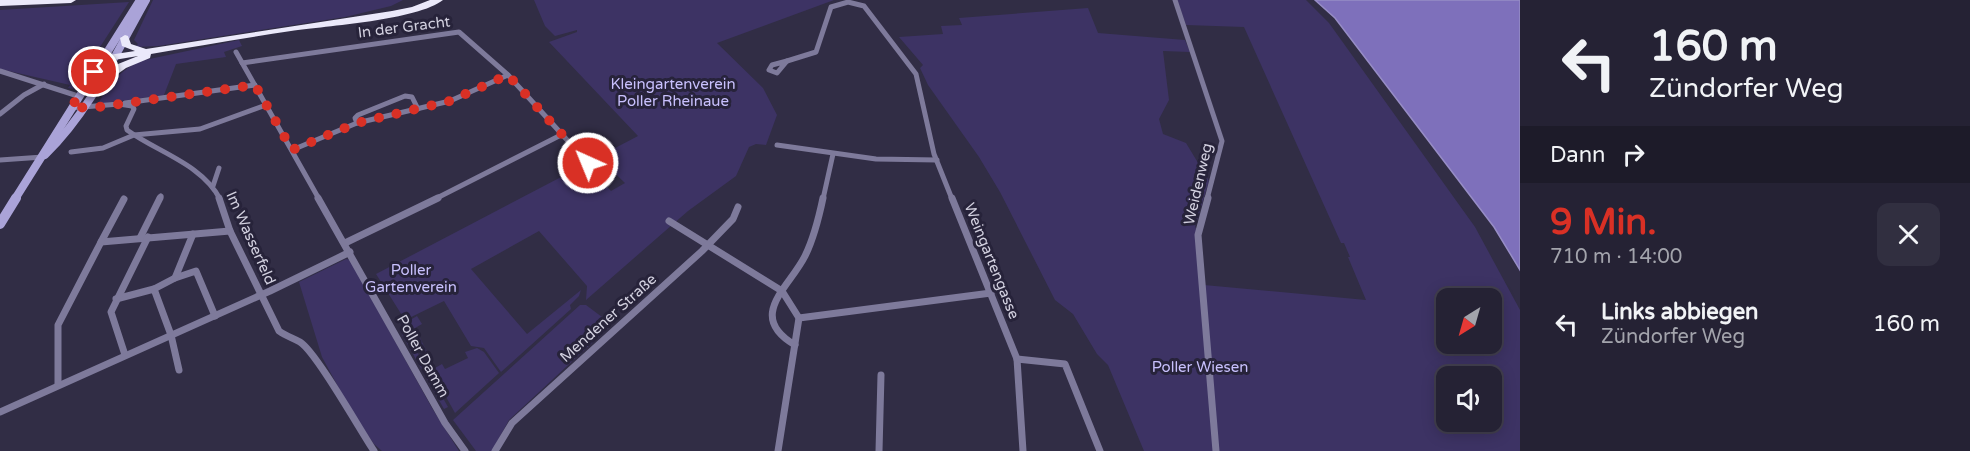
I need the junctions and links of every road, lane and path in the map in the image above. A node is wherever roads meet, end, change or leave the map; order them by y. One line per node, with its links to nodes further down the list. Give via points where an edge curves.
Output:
1 (70, 0): 8 (highway)
2 (140, 0): 13 (main road)
3 (146, 0): 10 (main road)
4 (412, 0): 9 (highway)
5 (438, 0): 9 (highway, via 415,9)
6 (1175, 0): 78 (street, Weidenweg, via 1222,141 1198,235)
7 (856, 1): 14 (street, via 831,7 816,52); 39 (street, Weingartengasse, via 870,11 910,66 919,84)
8 (0, 3)
9 (374, 16): 12 (highway)
10 (125, 38): 12 (highway, via 131,48); 13 (main road)
11 (236, 52): 15 (street, Poller Damm)
12 (153, 53): 13 (highway); 18 (highway, via 122,66)
13 (110, 58): 18 (main road); 21 (main road)
14 (787, 62)
15 (242, 63): 17 (street, In der Gracht, via 455,31); 20 (street, Poller Damm)
16 (0, 71): 19 (street)
17 (508, 75): 27 (street, via 450,101); 32 (street, In der Gracht)
18 (101, 81): 26 (main road)
19 (44, 84): 21 (street, via 60,93); 28 (street)
20 (255, 85): 22 (street); 24 (street, Poller Damm)
21 (78, 96): 25 (main road)
22 (119, 104): 26 (street); 31 (street, via 133,107 126,128)
23 (386, 104): 27 (street, via 412,97); 29 (street); 30 (street, via 358,115)
24 (266, 105): 31 (street, via 200,129); 34 (street, Poller Damm)
25 (71, 108): 26 (street); 37 (main road)
26 (85, 108): 37 (main road, via 59,143)
27 (418, 109): 29 (street)
28 (0, 114)
29 (391, 116): 30 (street)
30 (357, 123): 34 (street)
31 (134, 135): 35 (street, via 103,148); 42 (street, Im Wasserfeld)
32 (561, 135): 40 (street, In der Gracht); 52 (street)
33 (777, 145): 36 (street)
34 (292, 150): 52 (street, Poller Damm)
35 (71, 152)
36 (833, 154): 39 (street, via 892,161); 56 (street, via 807,253)
37 (43, 157): 38 (street); 47 (main road)
38 (0, 160)
39 (936, 160): 58 (street, Weingartengasse)
40 (588, 163)
41 (219, 168): 42 (street)
42 (213, 186): 48 (street, Im Wasserfeld)
43 (161, 196): 50 (street)
44 (124, 199): 51 (street)
45 (738, 207): 53 (street, Mendener Straße, via 737,214)
46 (669, 221): 53 (street)
47 (0, 224)
48 (230, 231): 49 (street); 59 (street, Im Wasserfeld)
49 (193, 234): 50 (street); 55 (street)
50 (144, 238): 51 (street); 60 (street)
51 (101, 242): 69 (street, via 58,325)
52 (345, 243): 54 (street, Poller Damm)
53 (707, 244): 56 (street); 73 (street, Mendener Straße, via 512,423)
54 (350, 252): 59 (street); 72 (street, Poller Damm, via 445,423)
55 (175, 278): 57 (street); 61 (street, via 194,271)
56 (782, 291): 62 (street); 64 (street, via 772,320 782,337)
57 (155, 292): 60 (street); 63 (street)
58 (991, 293): 62 (street); 66 (street, Weingartengasse)
59 (262, 294): 61 (street); 71 (street, Im Wasserfeld, via 279,331 300,342 320,366)
60 (116, 299): 65 (street, via 111,312)
61 (215, 316): 63 (street)
62 (799, 318): 64 (street)
63 (171, 335): 65 (street); 67 (street)
64 (795, 345): 74 (street)
65 (125, 355): 69 (street)
66 (1017, 359): 76 (street, Weingartengasse); 77 (street, via 1065,364)
67 (179, 370)
68 (881, 375): 75 (street)
69 (58, 384): 70 (street)
70 (0, 412)
71 (374, 451)
72 (465, 451)
73 (495, 451)
74 (778, 451)
75 (879, 451)
76 (1023, 451)
77 (1100, 451)
78 (1216, 451)

